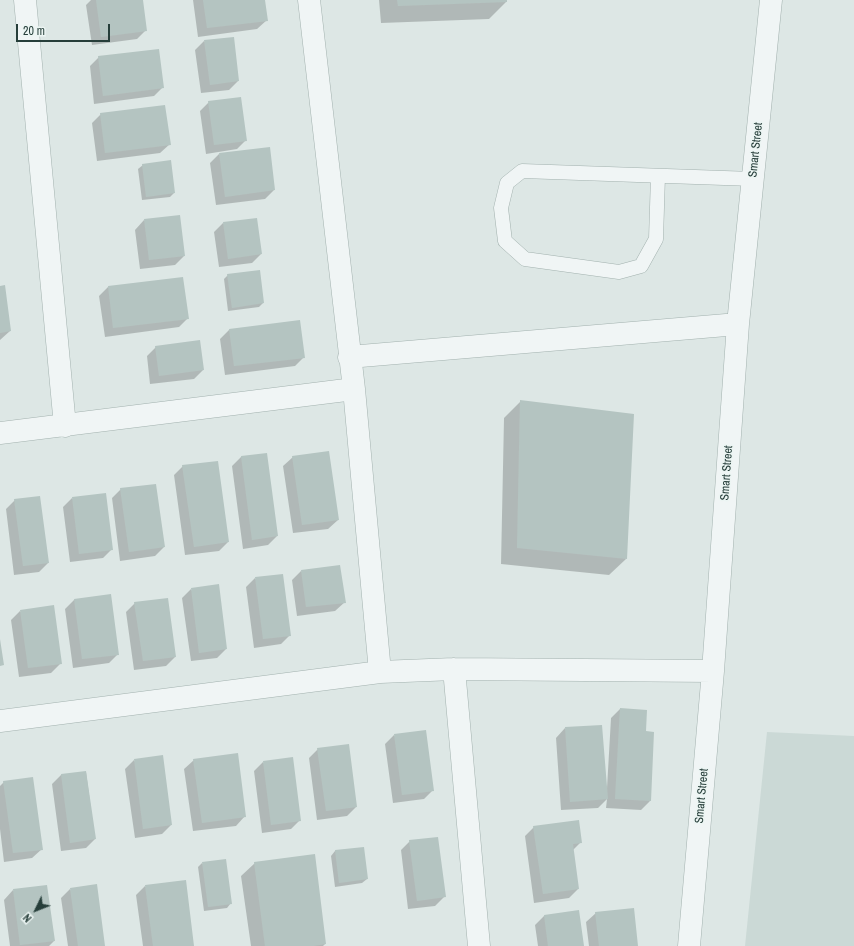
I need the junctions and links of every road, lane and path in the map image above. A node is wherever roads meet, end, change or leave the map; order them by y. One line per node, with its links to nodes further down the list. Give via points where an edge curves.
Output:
1 (25, 0): 9 (street)
2 (309, 0): 7 (street)
3 (770, 0): 5 (street, Smart Street)
4 (658, 176): 4 (lane, via 522,171 507,184 501,208 505,241 525,259 619,272 641,266 656,239); 5 (lane)
5 (753, 179): 6 (street, Smart Street)
6 (738, 324): 7 (street); 12 (street, Smart Street)
7 (349, 357): 8 (street)
8 (354, 389): 9 (street); 13 (street)
9 (65, 426): 10 (street)
10 (0, 433)
11 (454, 669): 12 (street); 13 (street); 15 (street)
12 (713, 671): 16 (street, Smart Street)
13 (380, 672): 14 (street)
14 (0, 721)
15 (479, 946)
16 (689, 946)

